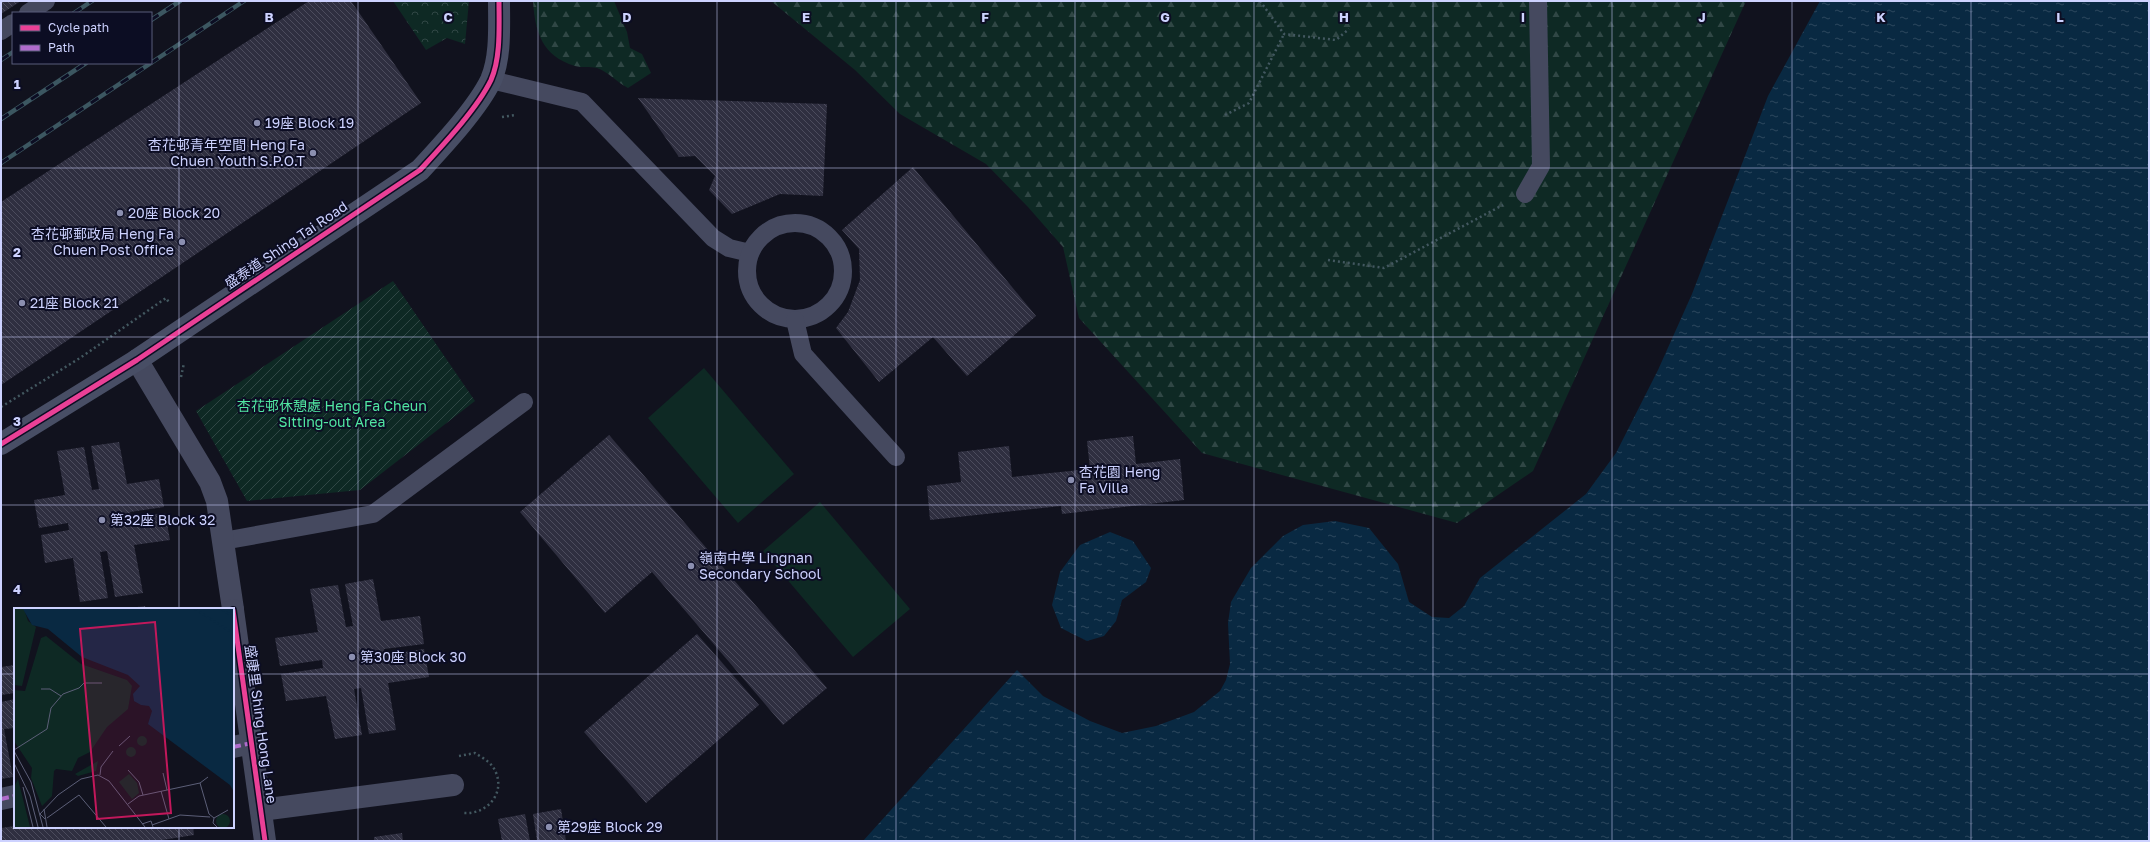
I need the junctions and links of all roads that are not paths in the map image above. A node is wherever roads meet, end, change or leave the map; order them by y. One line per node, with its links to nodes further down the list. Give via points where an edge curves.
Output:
1 (46, 1): 4 (lane)
2 (499, 1): 7 (street, 盛泰道 Shing Tai Road, via 500,30)
3 (1538, 1): 8 (lane, via 1541,166)
4 (30, 12)
5 (12, 24): 6 (lane)
6 (1, 31)
7 (491, 80): 9 (lane, via 582,102 713,238 729,248); 11 (street, 盛泰道 Shing Tai Road, via 451,136 420,170)
8 (1524, 194)
9 (750, 253): 10 (lane, via 748,284 755,299 766,310 780,317); 10 (lane, via 758,240 771,229 786,224 802,223 817,228 839,251 843,266 842,282 835,297 825,309 811,317)
10 (795, 320): 14 (lane, via 803,354)
11 (137, 360): 13 (street, 盛泰道 Shing Tai Road); 15 (street, 盛康里 Shing Hong Lane, via 210,482 217,501)
12 (524, 402): 15 (lane, via 373,514)
13 (1, 444)
14 (896, 457)
15 (223, 541): 16 (street, 盛康里 Shing Hong Lane)
16 (233, 608)
17 (234, 625): 18 (street, 盛康里 Shing Hong Lane)
18 (242, 745): 22 (street, 盛康里 Shing Hong Lane)
19 (453, 785): 22 (street, 盛康里 Shing Hong Lane)
20 (14, 796): 21 (street)
21 (1, 799)
22 (261, 810): 23 (street, 盛康里 Shing Hong Lane)
23 (265, 841)

